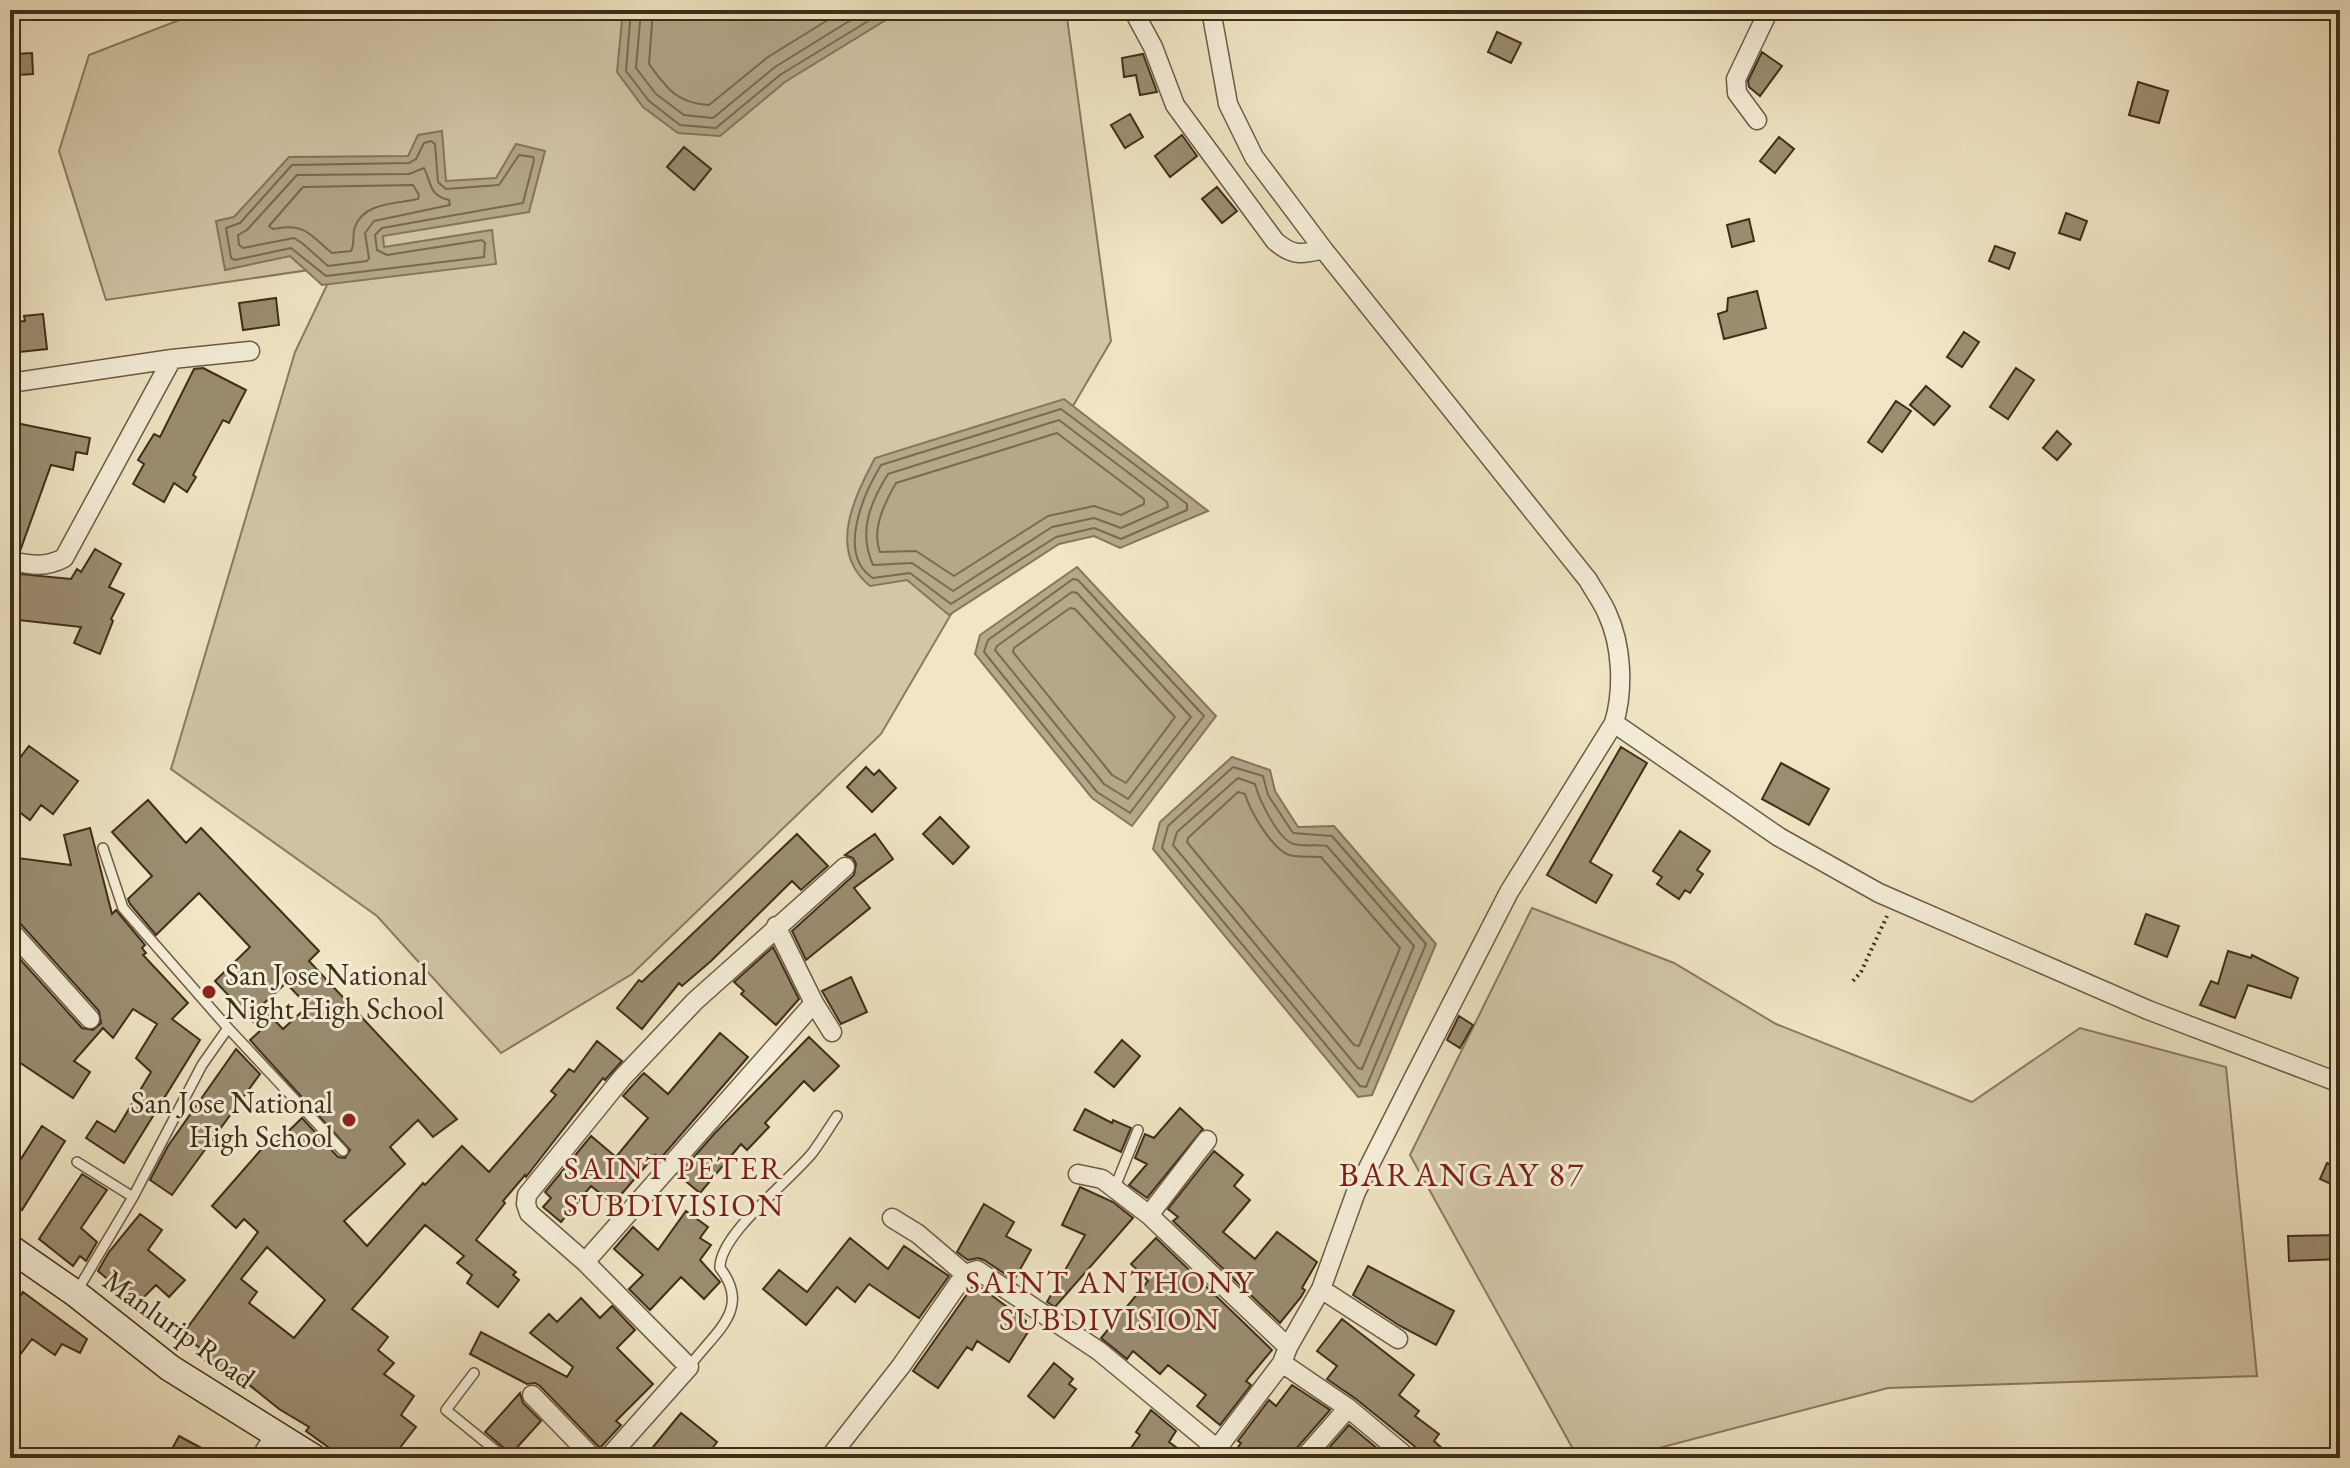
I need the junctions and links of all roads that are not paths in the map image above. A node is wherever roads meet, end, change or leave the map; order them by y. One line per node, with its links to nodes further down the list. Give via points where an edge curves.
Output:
1 (1133, 10): 5 (street, via 1175,105 1275,241 1289,253)
2 (1211, 10): 5 (street, via 1228,104 1254,157)
3 (1769, 10): 4 (street, via 1736,79 1737,93)
4 (1757, 120)
5 (1323, 249): 10 (street, via 1588,580 1608,614 1616,644 1620,704)
6 (250, 351): 7 (street)
7 (172, 359): 8 (street); 9 (street, via 64,558 38,566)
8 (10, 383)
9 (10, 561)
10 (1614, 723): 19 (street, via 1779,837 1895,899 2148,1010); 33 (street, via 1509,892 1356,1192)
11 (103, 848): 17 (lane, via 123,908)
12 (845, 867): 13 (street)
13 (776, 926): 15 (street); 31 (street, via 622,1078 527,1195 529,1213)
14 (10, 930): 16 (street)
15 (814, 1003): 18 (street); 31 (street)
16 (90, 1019)
17 (228, 1028): 23 (lane); 27 (lane, via 202,1065)
18 (832, 1032)
19 (2340, 1083)
20 (837, 1116): 37 (lane, via 812,1153 761,1202 722,1253 720,1268 734,1302)
21 (1138, 1130): 26 (lane)
22 (1207, 1140): 28 (street)
23 (343, 1151)
24 (77, 1162): 27 (lane)
25 (1078, 1174): 26 (street)
26 (1115, 1187): 28 (street)
27 (133, 1197): 34 (lane)
28 (1149, 1215): 36 (street)
29 (892, 1218): 32 (street)
30 (10, 1248): 34 (main road, Manlurip Road)
31 (585, 1262): 37 (street)
32 (965, 1274): 42 (street, via 977,1270 1099,1351); 48 (street)
33 (1321, 1289): 35 (street); 36 (street)
34 (75, 1293): 41 (main road, Manlurip Road, via 170,1368)
35 (1398, 1339)
36 (1285, 1355): 40 (street); 42 (street)
37 (689, 1367): 47 (street)
38 (474, 1373): 45 (lane, via 446,1410)
39 (532, 1395): 46 (street)
40 (1348, 1408): 49 (street); 50 (street)
41 (275, 1435): 43 (street); 44 (main road, Manlurip Road)
42 (1213, 1453)
43 (260, 1458)
44 (314, 1458)
45 (505, 1458)
46 (593, 1458)
47 (608, 1458)
48 (829, 1458)
49 (1304, 1458)
50 (1408, 1458)

